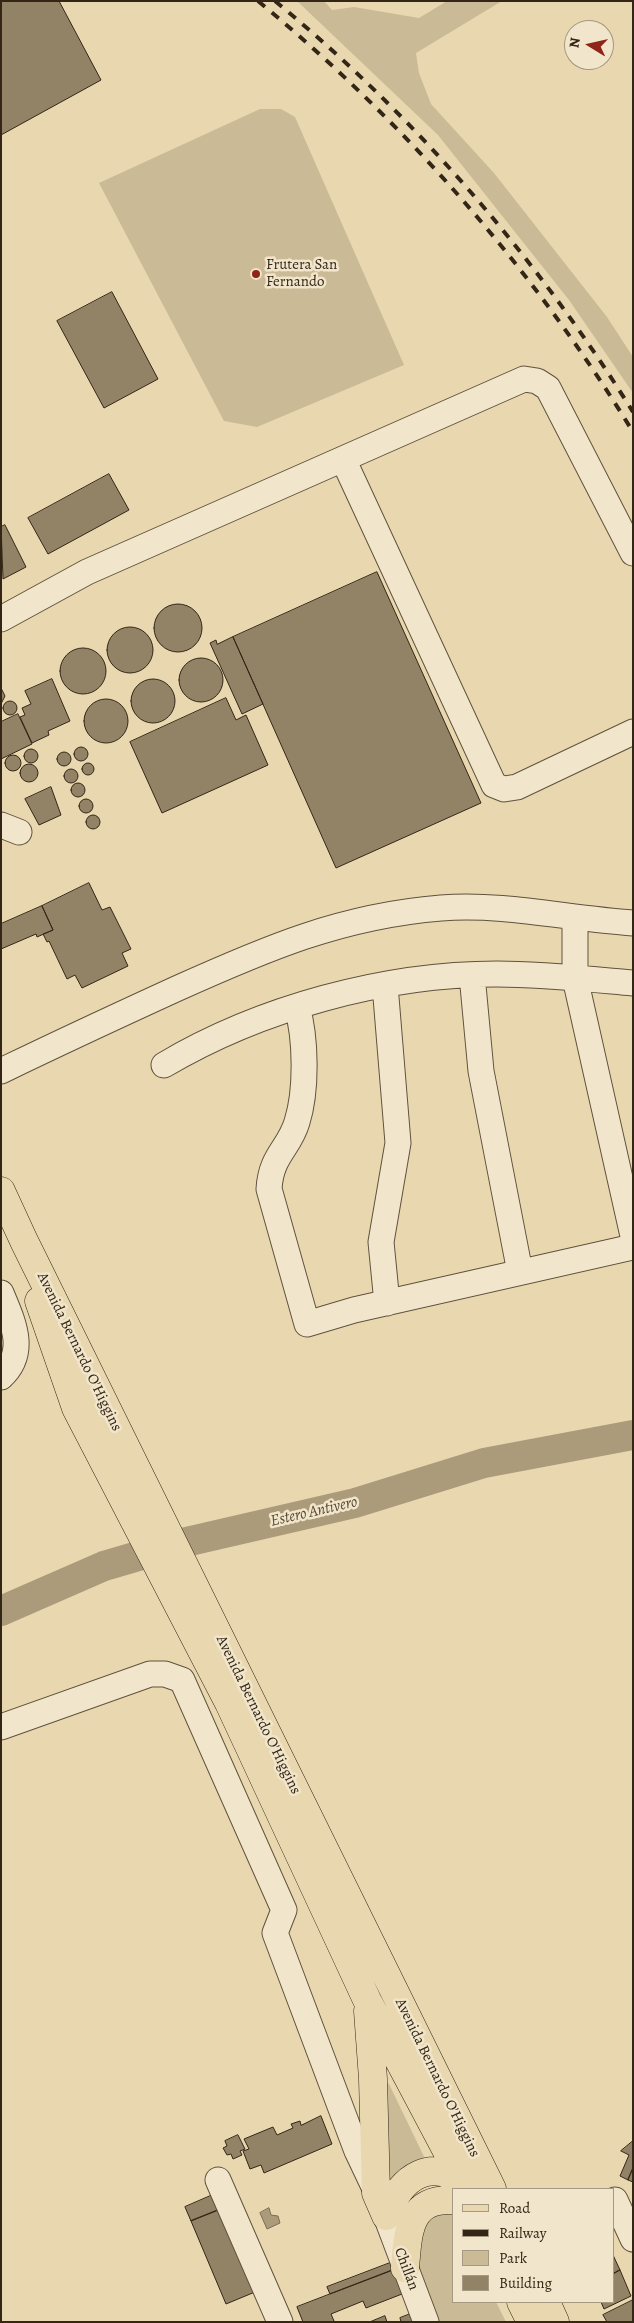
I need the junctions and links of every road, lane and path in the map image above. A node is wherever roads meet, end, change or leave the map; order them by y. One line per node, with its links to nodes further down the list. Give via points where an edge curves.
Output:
1 (343, 459): 2 (street, via 524,379 537,382 548,388); 3 (street, via 87,572); 4 (street, via 494,785 504,789 517,787)
2 (633, 553)
3 (1, 619)
4 (633, 732)
5 (575, 918): 6 (street); 8 (street); 13 (street, via 472,907 410,911 347,922 259,952)
6 (633, 923)
7 (472, 976): 8 (street); 10 (street); 18 (street, via 481,1071)
8 (575, 978): 9 (street); 15 (street)
9 (633, 983)
10 (385, 985): 11 (street); 20 (street, via 398,1143 381,1242)
11 (297, 1006): 12 (street, via 220,1034); 20 (street, via 302,1024 304,1060 300,1105 297,1123 275,1159 268,1189 307,1324)
12 (164, 1064)
13 (1, 1071)
14 (1, 1191): 16 (main road, Avenida Bernardo O'Higgins)
15 (633, 1236)
16 (24, 1241): 22 (main road, Avenida Bernardo O'Higgins, via 100,1393); 22 (main road, Avenida Bernardo O'Higgins, via 38,1297 76,1408)
17 (633, 1247): 18 (street)
18 (520, 1272): 20 (street)
19 (1, 1293): 21 (street, via 17,1347 14,1363)
20 (387, 1303)
21 (1, 1377)
22 (236, 1695): 24 (main road, Avenida Bernardo O'Higgins); 28 (main road, Avenida Bernardo O'Higgins)
23 (1, 1727): 30 (street, Chillán, via 150,1674 165,1674 182,1680 284,1910 275,1933)
24 (367, 2000): 27 (main road, Avenida Bernardo O'Higgins); 30 (main road)
25 (218, 2180): 36 (street)
26 (462, 2188): 30 (main road, via 439,2170 405,2182)
27 (463, 2188)
28 (491, 2188)
29 (452, 2194): 33 (main road, via 423,2205 418,2211 408,2232)
30 (381, 2204): 33 (street, Chillán)
31 (623, 2208): 32 (street)
32 (633, 2239)
33 (405, 2268): 37 (street, Chillán)
34 (522, 2303): 38 (main road)
35 (546, 2303): 39 (main road)
36 (280, 2322)
37 (426, 2322)
38 (531, 2322)
39 (556, 2322)

